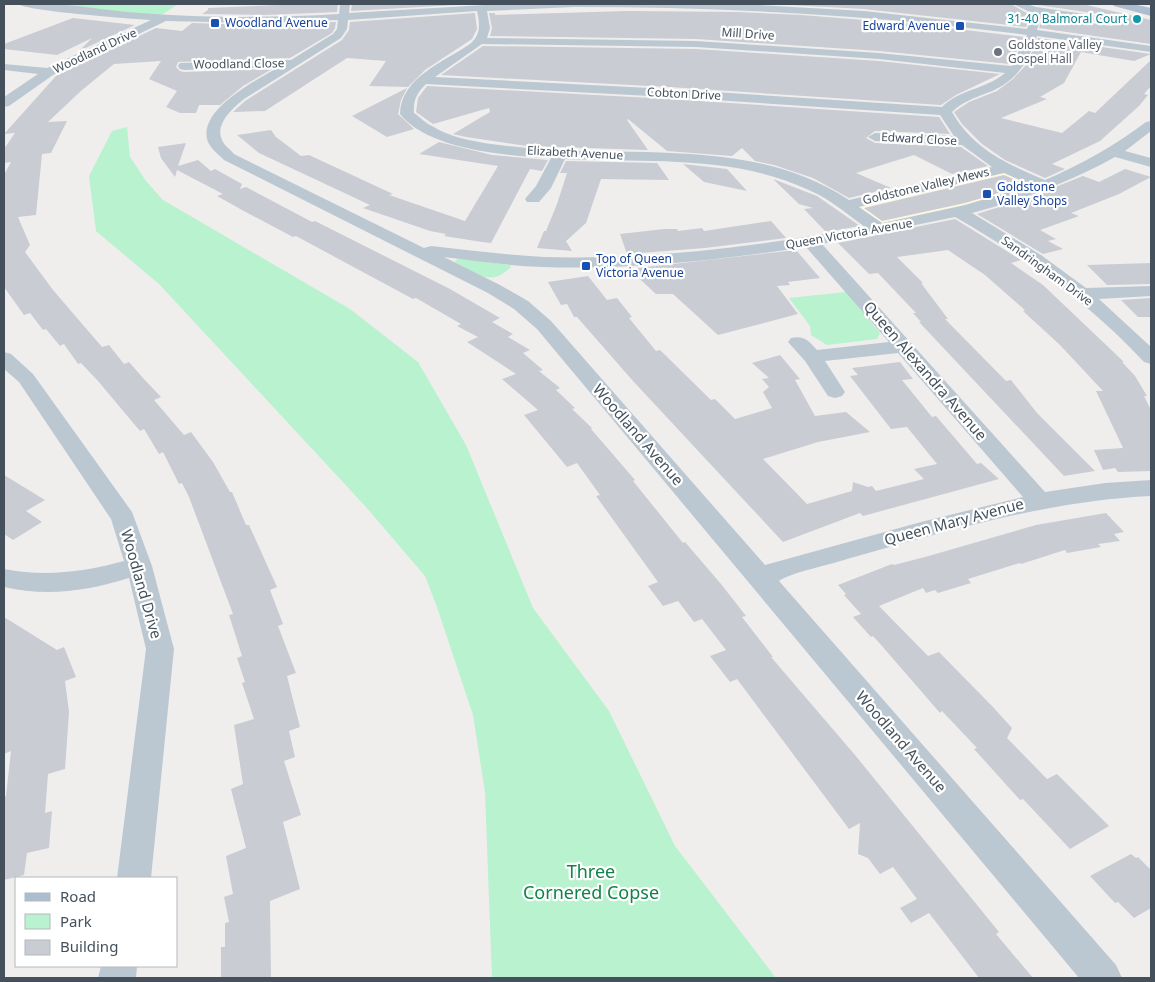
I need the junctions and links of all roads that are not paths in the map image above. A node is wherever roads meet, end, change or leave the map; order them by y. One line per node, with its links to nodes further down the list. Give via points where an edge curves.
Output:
1 (23, 4): 10 (street)
2 (617, 4): 6 (street); 12 (street, via 815,10)
3 (1018, 4): 8 (street)
4 (1118, 4): 9 (main road)
5 (185, 7): 10 (street, Woodland Drive)
6 (481, 8): 7 (street); 13 (street, via 484,34)
7 (344, 10): 10 (street, via 256,20); 15 (street, Woodland Avenue, via 342,29 337,36)
8 (1034, 10): 11 (street); 12 (street, via 1037,18)
9 (1151, 12)
10 (164, 18): 19 (street, Woodland Drive)
11 (1112, 21)
12 (1031, 32): 14 (street); 18 (street, via 1030,41)
13 (480, 41): 18 (street, Mill Drive, via 705,45 879,56); 20 (street, Elizabeth Avenue)
14 (1151, 49)
15 (293, 63): 16 (street, Woodland Close); 36 (street, Woodland Avenue, via 225,108 214,127 213,137 218,147 237,163)
16 (184, 66)
17 (4, 67): 19 (street)
18 (1014, 70): 22 (street, via 1007,79 962,98)
19 (49, 72): 21 (street, Woodland Drive)
20 (423, 80): 22 (street, Cobton Drive); 27 (street, Elizabeth Avenue, via 411,91 406,109 409,116 426,130 468,143)
21 (4, 103)
22 (945, 111): 25 (street, via 955,132)
23 (1151, 125): 26 (street, Queen Victoria Avenue)
24 (875, 137): 25 (street, Edward Close)
25 (963, 140): 29 (street, via 979,154)
26 (1114, 152): 28 (street); 30 (street, Queen Victoria Avenue)
27 (560, 154): 31 (street, via 542,188); 32 (street, Elizabeth Avenue, via 730,162 790,178)
28 (1151, 163)
29 (1005, 168): 30 (street); 32 (street, Goldstone Valley Mews)
30 (1043, 184): 33 (street, Queen Victoria Avenue)
31 (532, 199)
32 (846, 205): 34 (street, Elizabeth Avenue)
33 (958, 212): 34 (street, Queen Victoria Avenue); 40 (street, Sandringham Drive)
34 (879, 229): 35 (street, Queen Victoria Avenue)
35 (810, 242): 37 (street, Queen Victoria Avenue, via 691,257 589,262); 42 (street, Queen Alexandra Avenue)
36 (423, 254): 37 (street, Queen Victoria Avenue, via 431,251); 38 (street, Woodland Avenue)
37 (527, 260): 38 (street)
38 (504, 281): 51 (street, Woodland Avenue, via 521,305 544,325)
39 (1151, 291): 40 (street)
40 (1082, 294): 45 (street, Sandringham Drive)
41 (798, 342): 43 (street)
42 (904, 346): 43 (street); 48 (street, Queen Alexandra Avenue)
43 (812, 357): 46 (street)
44 (4, 358): 49 (street, Woodland Drive, via 26,378 123,518)
45 (1151, 358)
46 (835, 392)
47 (1151, 488): 48 (street, Queen Mary Avenue, via 1106,490)
48 (1039, 500): 51 (street, Queen Mary Avenue, via 772,572)
49 (139, 566): 50 (street, via 68,584 33,584); 52 (street, Woodland Drive, via 160,649)
50 (4, 578)
51 (763, 580): 53 (street, Woodland Avenue)
52 (134, 877)
53 (1103, 978)

